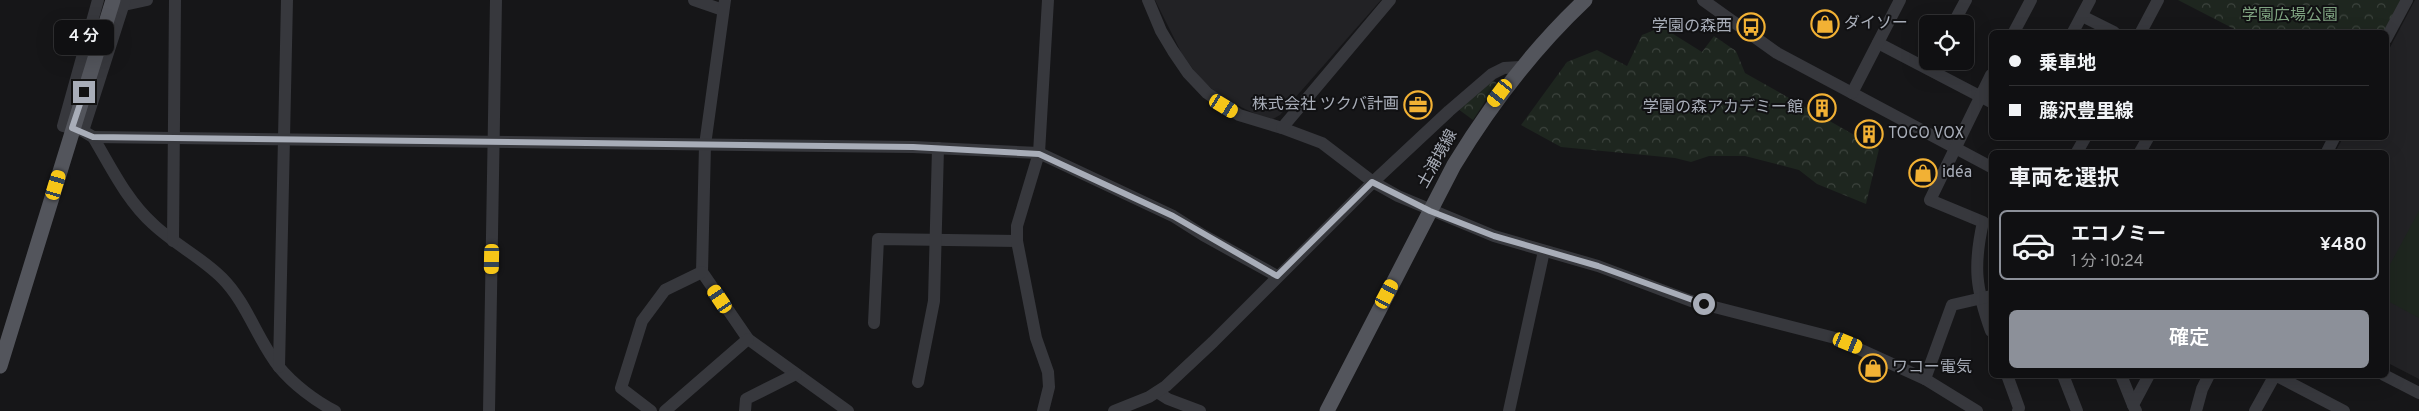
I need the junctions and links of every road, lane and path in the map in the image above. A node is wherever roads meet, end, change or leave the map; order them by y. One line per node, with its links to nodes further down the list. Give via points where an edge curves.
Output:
1 (98, 0): 35 (street, via 63,126)
2 (147, 0): 18 (street)
3 (175, 0): 36 (street)
4 (287, 0): 37 (street)
5 (496, 0): 38 (street)
6 (694, 0): 19 (street)
7 (1048, 0): 42 (street)
8 (1148, 0): 34 (street, via 1173,51 1207,94 1239,115)
9 (1390, 0): 34 (street)
10 (1585, 0): 29 (main road, 土浦境線)
11 (1703, 0): 32 (street, via 1771,48)
12 (1900, 0): 27 (street)
13 (1966, 0): 20 (street)
14 (2031, 0): 22 (street)
15 (2090, 0): 21 (street)
16 (2158, 0): 25 (street)
17 (2407, 0): 26 (street)
18 (121, 2): 35 (main road)
19 (724, 5): 39 (street)
20 (1958, 15)
21 (2082, 16): 23 (street); 24 (street)
22 (2015, 30)
23 (2074, 30)
24 (2110, 30)
25 (2142, 30)
26 (2389, 33)
27 (1878, 42): 28 (street); 32 (street)
28 (1919, 60)
29 (1520, 67): 44 (street, via 1504,68 1492,74); 45 (main road, 土浦境線, via 1476,129)
30 (1939, 70): 33 (street)
31 (1989, 85): 33 (street)
32 (1852, 93): 41 (street)
33 (1986, 99): 41 (street)
34 (1282, 128): 44 (street, via 1322,143)
35 (83, 132): 36 (street); 47 (street, via 138,209); 56 (main road)
36 (174, 138): 37 (street); 47 (street)
37 (283, 139): 38 (street); 57 (street)
38 (495, 142): 39 (street); 74 (street)
39 (705, 145): 40 (street); 50 (street)
40 (938, 148): 42 (street); 46 (street)
41 (1955, 148): 43 (street); 52 (street, via 1930,200 1983,222 1976,265)
42 (1039, 154): 48 (street, via 1017,226); 51 (street, via 1173,216)
43 (1989, 165)
44 (1372, 182): 45 (street); 51 (street)
45 (1430, 211): 49 (street); 82 (main road, 土浦境線)
46 (936, 240): 48 (street); 54 (street, via 878,239); 68 (street, via 934,300)
47 (173, 241): 57 (street, via 222,278 242,304)
48 (1017, 241): 79 (street, via 1036,338 1048,372 1049,387)
49 (1544, 251): 67 (street, via 1598,266 1691,301 1835,338); 83 (street)
50 (702, 272): 55 (street); 75 (street, via 665,290 642,321 621,388)
51 (1277, 276): 69 (street)
52 (1985, 298): 53 (street); 67 (street, via 1952,305)
53 (1989, 321)
54 (874, 323)
55 (748, 339): 58 (street); 76 (street)
56 (0, 366)
57 (279, 367): 73 (street, via 318,403)
58 (796, 374): 77 (street, via 746,399); 78 (street)
59 (2008, 378): 85 (street)
60 (2064, 378): 86 (street)
61 (2122, 378): 72 (street)
62 (2148, 378): 72 (street)
63 (2207, 378): 87 (street)
64 (2273, 378): 88 (street)
65 (2281, 378): 71 (street)
66 (2389, 378): 70 (street)
67 (1925, 379): 84 (street)
68 (918, 382)
69 (1157, 392): 80 (street); 81 (street)
70 (2419, 394)
71 (2321, 399): 89 (street); 90 (street)
72 (2134, 408)
73 (335, 411)
74 (489, 411)
75 (651, 411)
76 (665, 411)
77 (745, 411)
78 (848, 411)
79 (1043, 411)
80 (1114, 411)
81 (1200, 411)
82 (1326, 411)
83 (1509, 411)
84 (1977, 411)
85 (2018, 411)
86 (2077, 411)
87 (2196, 411)
88 (2255, 411)
89 (2315, 411)
90 (2344, 411)

